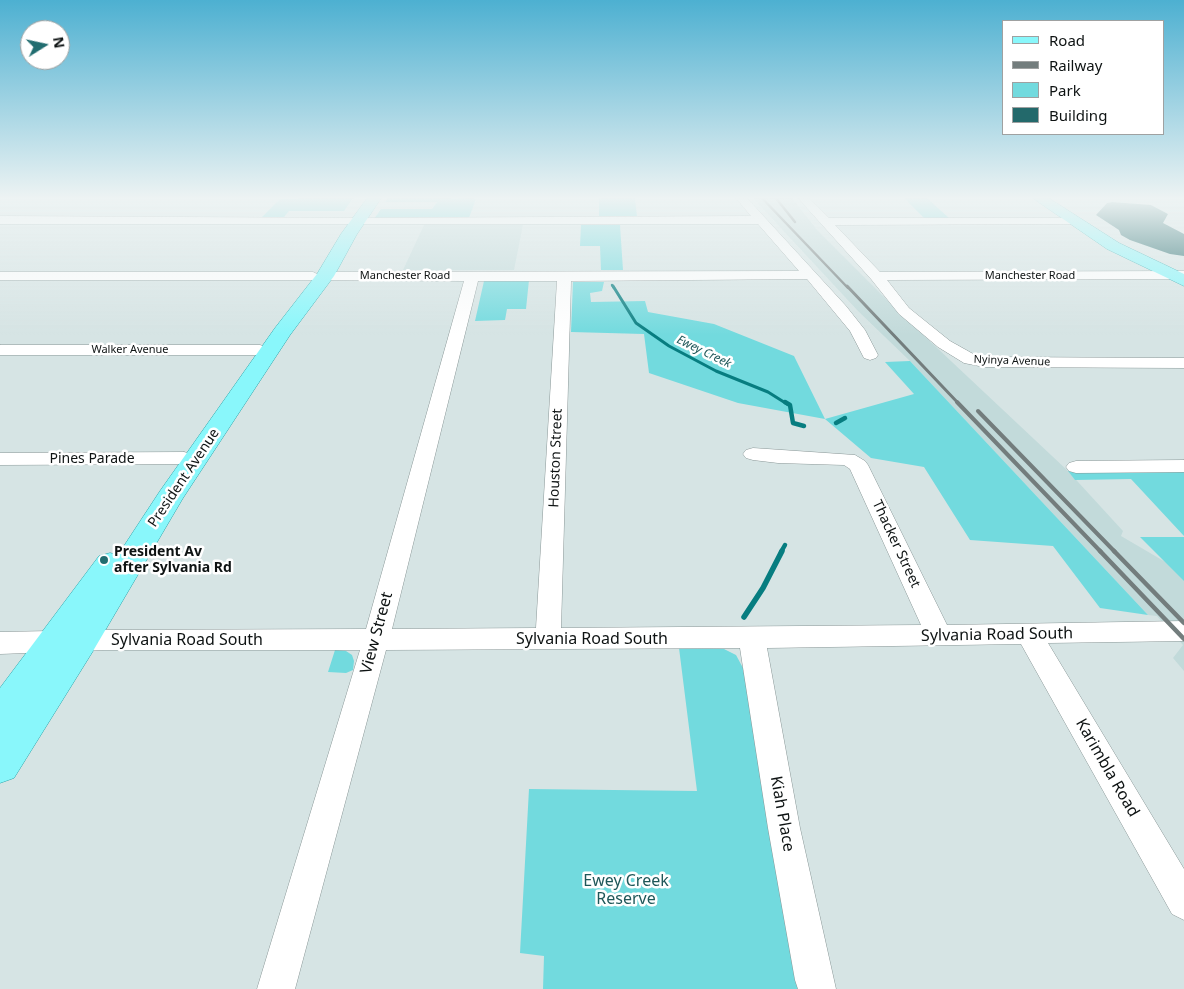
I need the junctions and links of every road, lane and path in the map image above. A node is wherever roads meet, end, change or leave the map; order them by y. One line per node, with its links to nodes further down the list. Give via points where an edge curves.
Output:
1 (340, 243): 8 (main road, President Avenue)
2 (782, 243): 6 (street)
3 (844, 243): 10 (street, Nyinya Avenue)
4 (1108, 243): 11 (main road)
5 (1127, 243): 11 (main road)
6 (810, 275): 12 (street, Manchester Road); 15 (street, via 857,330)
7 (0, 276): 8 (street, Manchester Road)
8 (319, 276): 9 (street, Manchester Road); 14 (main road, President Avenue); 28 (main road, President Avenue, via 309,299 282,332)
9 (472, 276): 12 (street, Manchester Road); 26 (street, View Street)
10 (876, 276): 11 (street, Manchester Road); 16 (street, Nyinya Avenue, via 904,311 944,344 970,359 984,362)
11 (1181, 276)
12 (564, 277): 27 (street, Houston Street)
13 (0, 350): 14 (street, Walker Avenue)
14 (260, 350): 18 (main road, President Avenue)
15 (870, 355)
16 (1182, 363)
17 (753, 454): 24 (street, Thacker Street, via 854,461 861,469)
18 (184, 458): 19 (street, Pines Parade); 28 (main road, President Avenue, via 125,546)
19 (0, 459)
20 (1184, 466): 21 (street)
21 (1076, 467)
22 (1184, 631): 23 (street, Sylvania Road South)
23 (1029, 634): 24 (street, Sylvania Road South); 32 (street, Karimbla Road)
24 (939, 635): 25 (street, Sylvania Road South)
25 (752, 638): 27 (street, Sylvania Road South); 34 (street, Kiah Place, via 784,828)
26 (376, 639): 27 (street, Sylvania Road South); 28 (street, Sylvania Road South); 33 (street, View Street)
27 (548, 639)
28 (67, 642): 29 (street, Sylvania Road South); 30 (main road, President Avenue); 31 (main road, President Avenue)
29 (0, 643)
30 (0, 718)
31 (0, 765)
32 (1184, 902)
33 (276, 989)
34 (818, 989)

